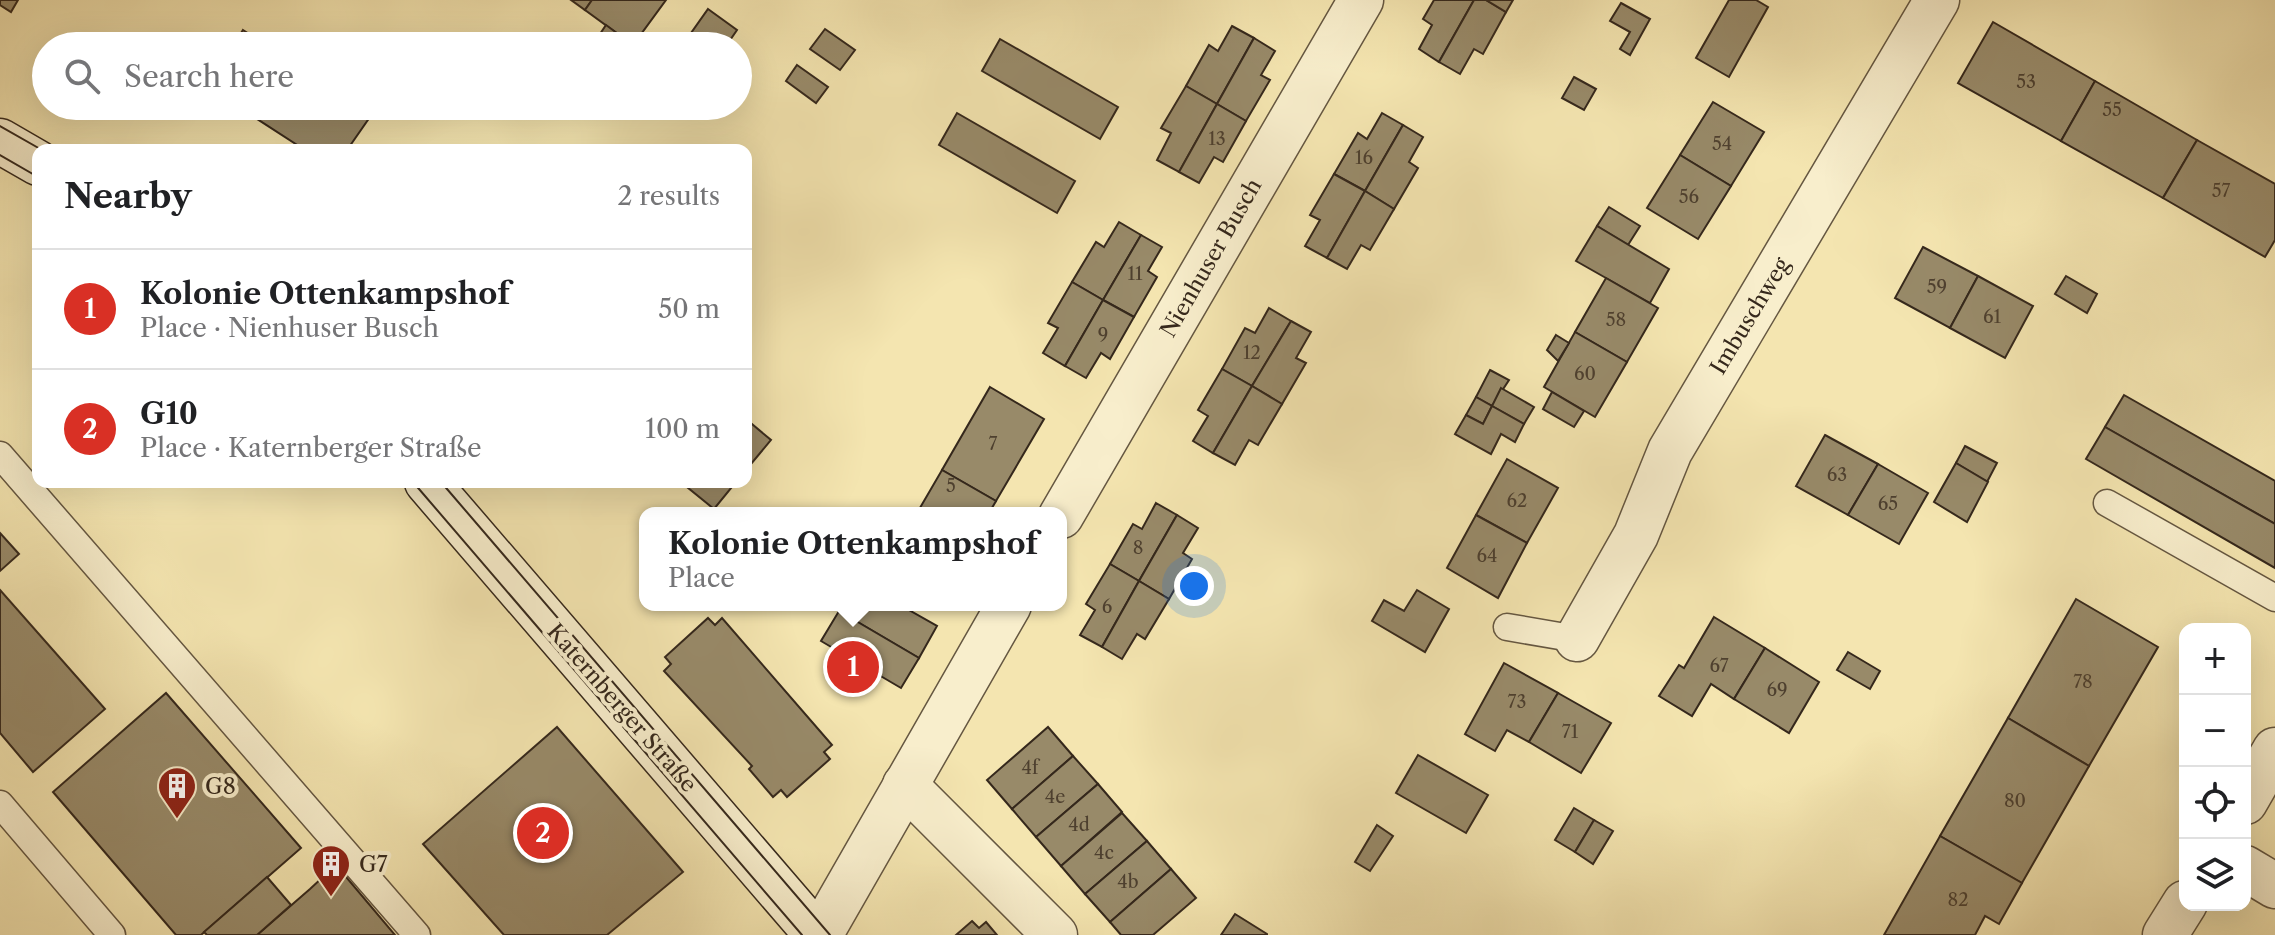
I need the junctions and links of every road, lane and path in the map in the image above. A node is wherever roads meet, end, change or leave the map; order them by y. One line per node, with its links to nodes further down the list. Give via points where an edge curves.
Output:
1 (1361, 0): 8 (street, Nienhuser Busch)
2 (1937, 0): 12 (street, Imbuschweg, via 1670,451 1636,535)
3 (0, 141): 4 (street)
4 (32, 160)
5 (0, 455): 21 (lane)
6 (432, 488): 22 (street, Katernberger Straße)
7 (2107, 503): 9 (lane)
8 (1066, 507)
9 (2275, 598)
10 (1006, 611): 14 (street)
11 (1507, 627): 12 (lane)
12 (1577, 639)
13 (2275, 750): 15 (street)
14 (905, 785): 22 (street); 23 (street)
15 (2251, 792)
16 (0, 804): 20 (lane)
17 (2251, 872): 18 (street)
18 (2275, 886)
19 (2180, 911): 24 (street)
20 (112, 935)
21 (417, 935)
22 (819, 935)
23 (1055, 935)
24 (2165, 935)

